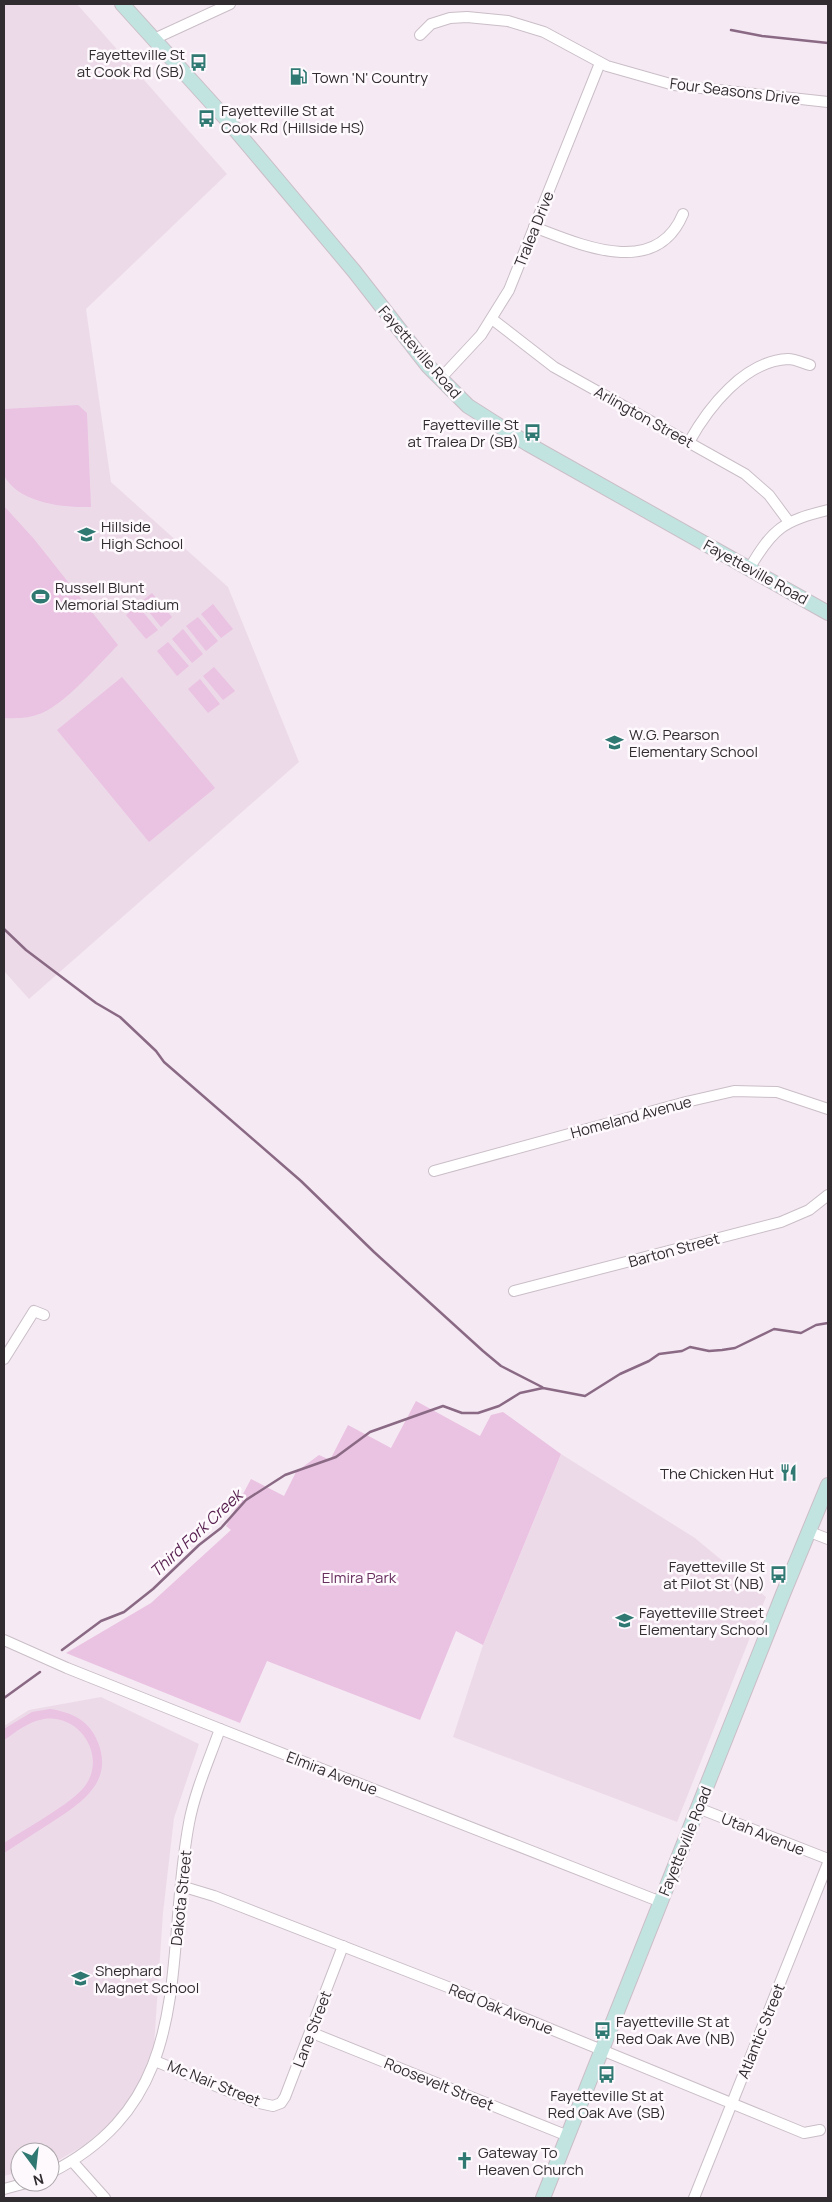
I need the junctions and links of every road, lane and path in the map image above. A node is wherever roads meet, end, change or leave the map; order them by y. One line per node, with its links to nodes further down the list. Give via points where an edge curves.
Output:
1 (122, 4): 4 (main road, Fayetteville Road)
2 (230, 4): 4 (street)
3 (420, 35): 5 (street, Four Seasons Drive, via 431,24 450,18 508,21 544,32)
4 (154, 39): 11 (main road, Fayetteville Road, via 228,121)
5 (600, 62): 6 (street, Four Seasons Drive, via 674,85); 8 (street, Tralea Drive)
6 (828, 102)
7 (683, 214): 8 (street, via 677,229 669,237 650,247 628,252 586,247)
8 (534, 227): 9 (street, Tralea Drive, via 516,275)
9 (492, 319): 11 (street, Tralea Drive); 12 (street, Arlington Street, via 554,367)
10 (810, 365): 12 (street, via 789,359 746,376 714,403)
11 (440, 379): 15 (main road, Fayetteville Road, via 478,413)
12 (689, 442): 14 (street, Arlington Street, via 754,481)
13 (828, 510): 14 (street)
14 (789, 522): 15 (street, via 769,538)
15 (750, 569): 16 (main road, Fayetteville Road)
16 (828, 613)
17 (828, 1109): 18 (street, Homeland Avenue, via 776,1092 734,1091)
18 (434, 1171)
19 (828, 1195): 20 (street, Barton Street, via 810,1210 781,1222)
20 (514, 1291)
21 (44, 1315): 22 (street, via 34,1311)
22 (5, 1357)
23 (828, 1486): 24 (main road, Fayetteville Road)
24 (810, 1532): 25 (street); 28 (main road, Fayetteville Road)
25 (828, 1539)
26 (4, 1640): 27 (street, Elmira Avenue)
27 (220, 1729): 31 (street, Dakota Street, via 189,1822); 32 (street, Elmira Avenue)
28 (698, 1808): 29 (street, Utah Avenue); 32 (main road, Fayetteville Road)
29 (828, 1859)
30 (828, 1863): 37 (street, Atlantic Street)
31 (181, 1886): 33 (street, Red Oak Avenue); 36 (street, Dakota Street, via 169,2011)
32 (661, 1902): 35 (main road, Fayetteville Road)
33 (344, 1946): 34 (street, Lane Street); 35 (street, Red Oak Avenue)
34 (310, 2032): 38 (street, Lane Street, via 285,2097); 40 (street, Roosevelt Street)
35 (602, 2051): 37 (street, Red Oak Avenue); 40 (main road, Fayetteville Road)
36 (155, 2061): 38 (street, Mc Nair Street, via 255,2102); 41 (street, Dakota Street, via 128,2113 100,2142)
37 (732, 2104): 39 (street, Red Oak Avenue, via 804,2133); 45 (street, Atlantic Street)
38 (273, 2106)
39 (820, 2130)
40 (568, 2136): 44 (main road, Fayetteville Road)
41 (72, 2161): 42 (street, Dakota Street); 43 (street)
42 (60, 2168)
43 (105, 2198)
44 (544, 2198)
45 (694, 2198)

